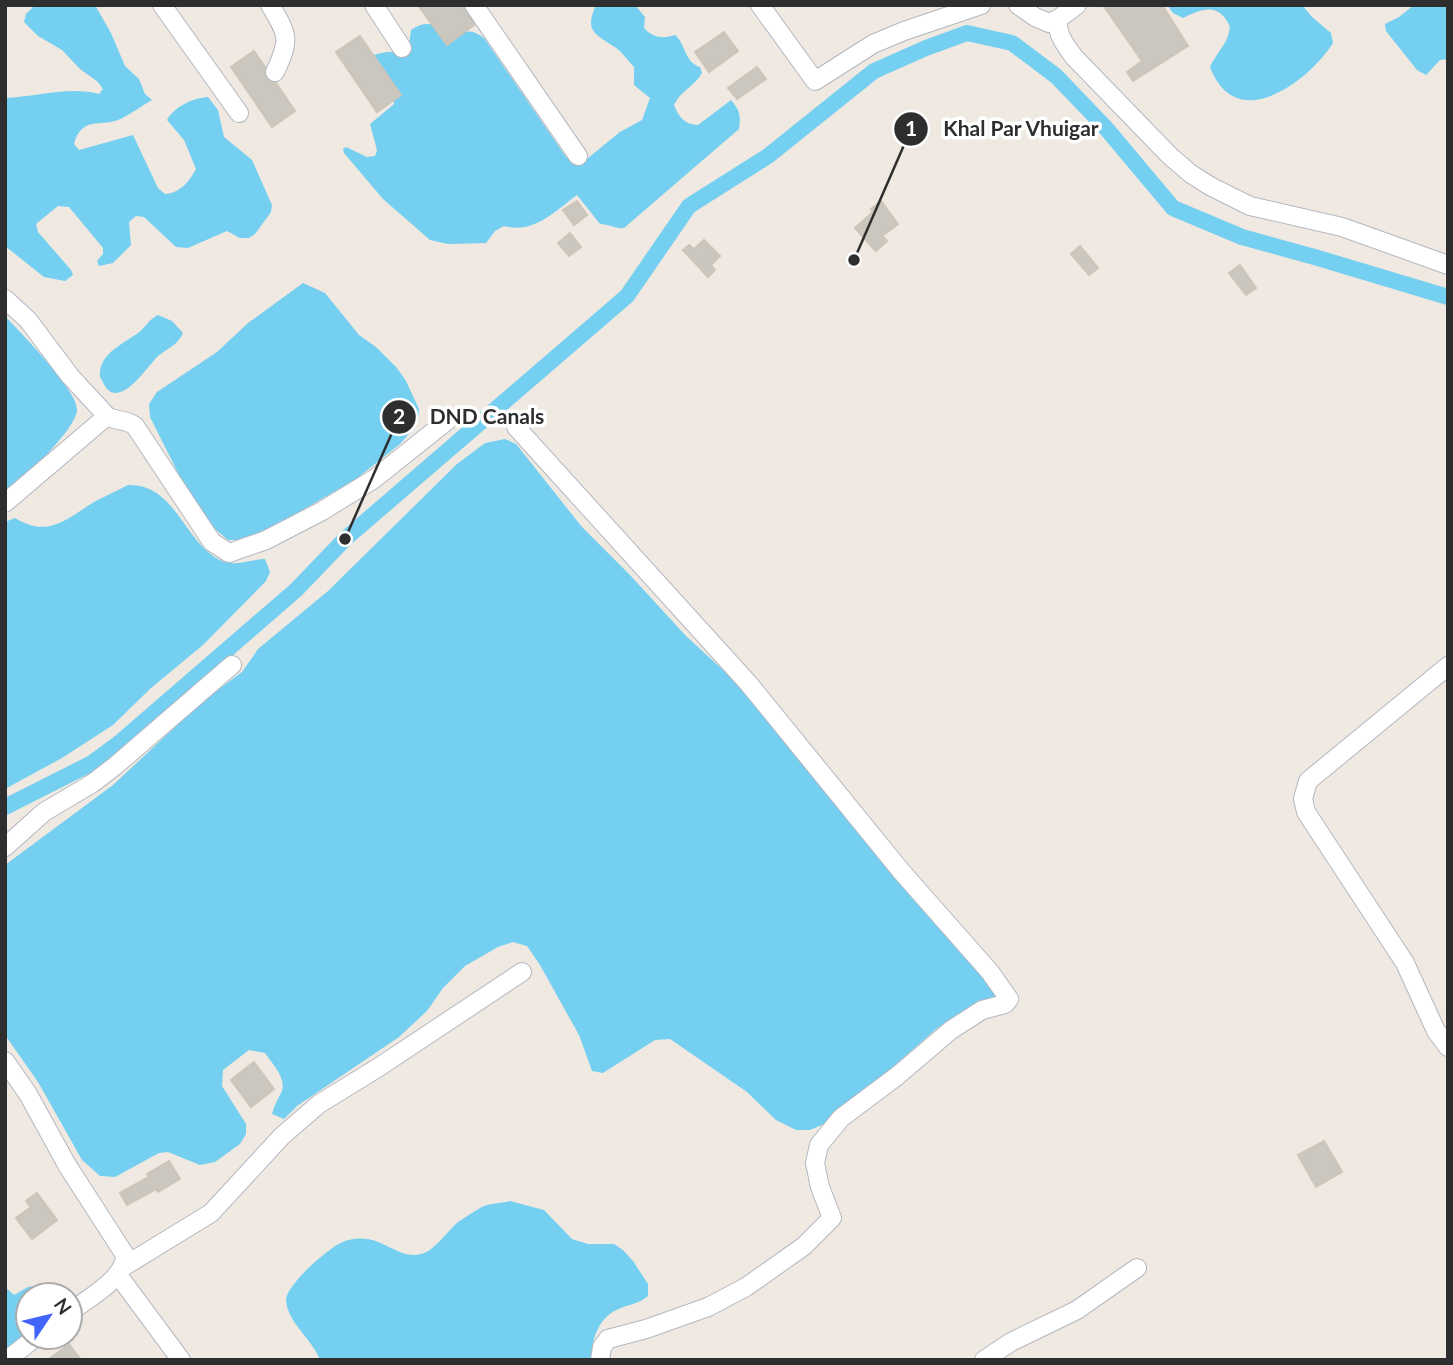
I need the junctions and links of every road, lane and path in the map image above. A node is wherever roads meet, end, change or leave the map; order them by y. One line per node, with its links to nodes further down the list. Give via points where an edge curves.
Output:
1 (162, 5): 12 (street)
2 (270, 5): 11 (street, via 287,44)
3 (374, 5): 10 (street)
4 (474, 5): 13 (street)
5 (760, 5): 6 (street, via 815,80 873,44)
6 (981, 5)
7 (1018, 5): 9 (street, via 1049,23)
8 (1077, 5): 9 (street)
9 (1058, 19): 14 (street, via 1064,44 1074,57 1191,174 1250,206 1342,227)
10 (402, 48)
11 (275, 72)
12 (239, 113)
13 (578, 156)
14 (1448, 265)
15 (5, 299): 16 (street, via 28,320)
16 (107, 416): 17 (street, via 135,426 212,542 229,553 322,511 373,479); 19 (street)
17 (448, 420)
18 (516, 427): 30 (street, via 748,684 1009,999 951,1030 841,1118 819,1145 815,1163 832,1218 804,1246 708,1307 608,1339)
19 (5, 503)
20 (232, 665): 22 (street, via 115,766 44,812)
21 (1448, 666): 24 (street, via 1308,780 1303,799 1306,812 1405,963)
22 (5, 847)
23 (522, 972): 27 (street, via 319,1104 282,1136 211,1213)
24 (1448, 1047)
25 (5, 1061): 27 (street, via 122,1248 126,1261)
26 (1137, 1268): 31 (street, via 1077,1310)
27 (121, 1271): 28 (street); 29 (street)
28 (84, 1301)
29 (181, 1360)
30 (600, 1360)
31 (984, 1360)

